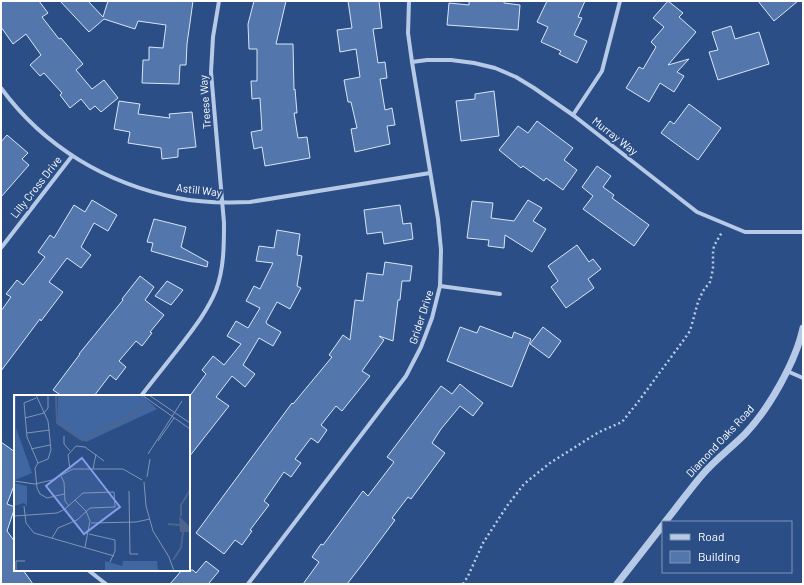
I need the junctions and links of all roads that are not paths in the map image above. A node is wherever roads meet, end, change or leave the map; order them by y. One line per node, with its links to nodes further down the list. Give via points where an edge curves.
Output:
1 (219, 1): 9 (street, Treese Way, via 211,72)
2 (409, 1): 4 (street, Grider Drive, via 408,33)
3 (620, 1): 6 (street, via 602,71)
4 (412, 62): 6 (street, Murray Way, via 451,60 495,68 516,77); 8 (street, Grider Drive)
5 (1, 88): 7 (street, Astill Way, via 35,127)
6 (573, 115): 10 (street, Murray Way, via 697,212 745,232)
7 (72, 156): 9 (street, Astill Way, via 94,169 146,190 178,198); 11 (street, Lilly Cross Drive)
8 (430, 173): 9 (street, Astill Way, via 250,202); 12 (street, Grider Drive, via 438,219)
9 (222, 203): 17 (street, via 224,245 222,268 216,290 194,328)
10 (803, 232)
11 (1, 248)
12 (440, 286): 13 (street); 22 (street, Grider Drive, via 432,318 406,376)
13 (500, 294)
14 (803, 328): 15 (street, Diamond Oaks Road)
15 (787, 371): 16 (street); 18 (street, Diamond Oaks Road, via 766,406 745,433 703,474)
16 (803, 378)
17 (142, 395)
18 (666, 521)
19 (662, 526): 23 (street)
20 (89, 571): 21 (street)
21 (106, 584)
22 (248, 584)
23 (617, 584)

